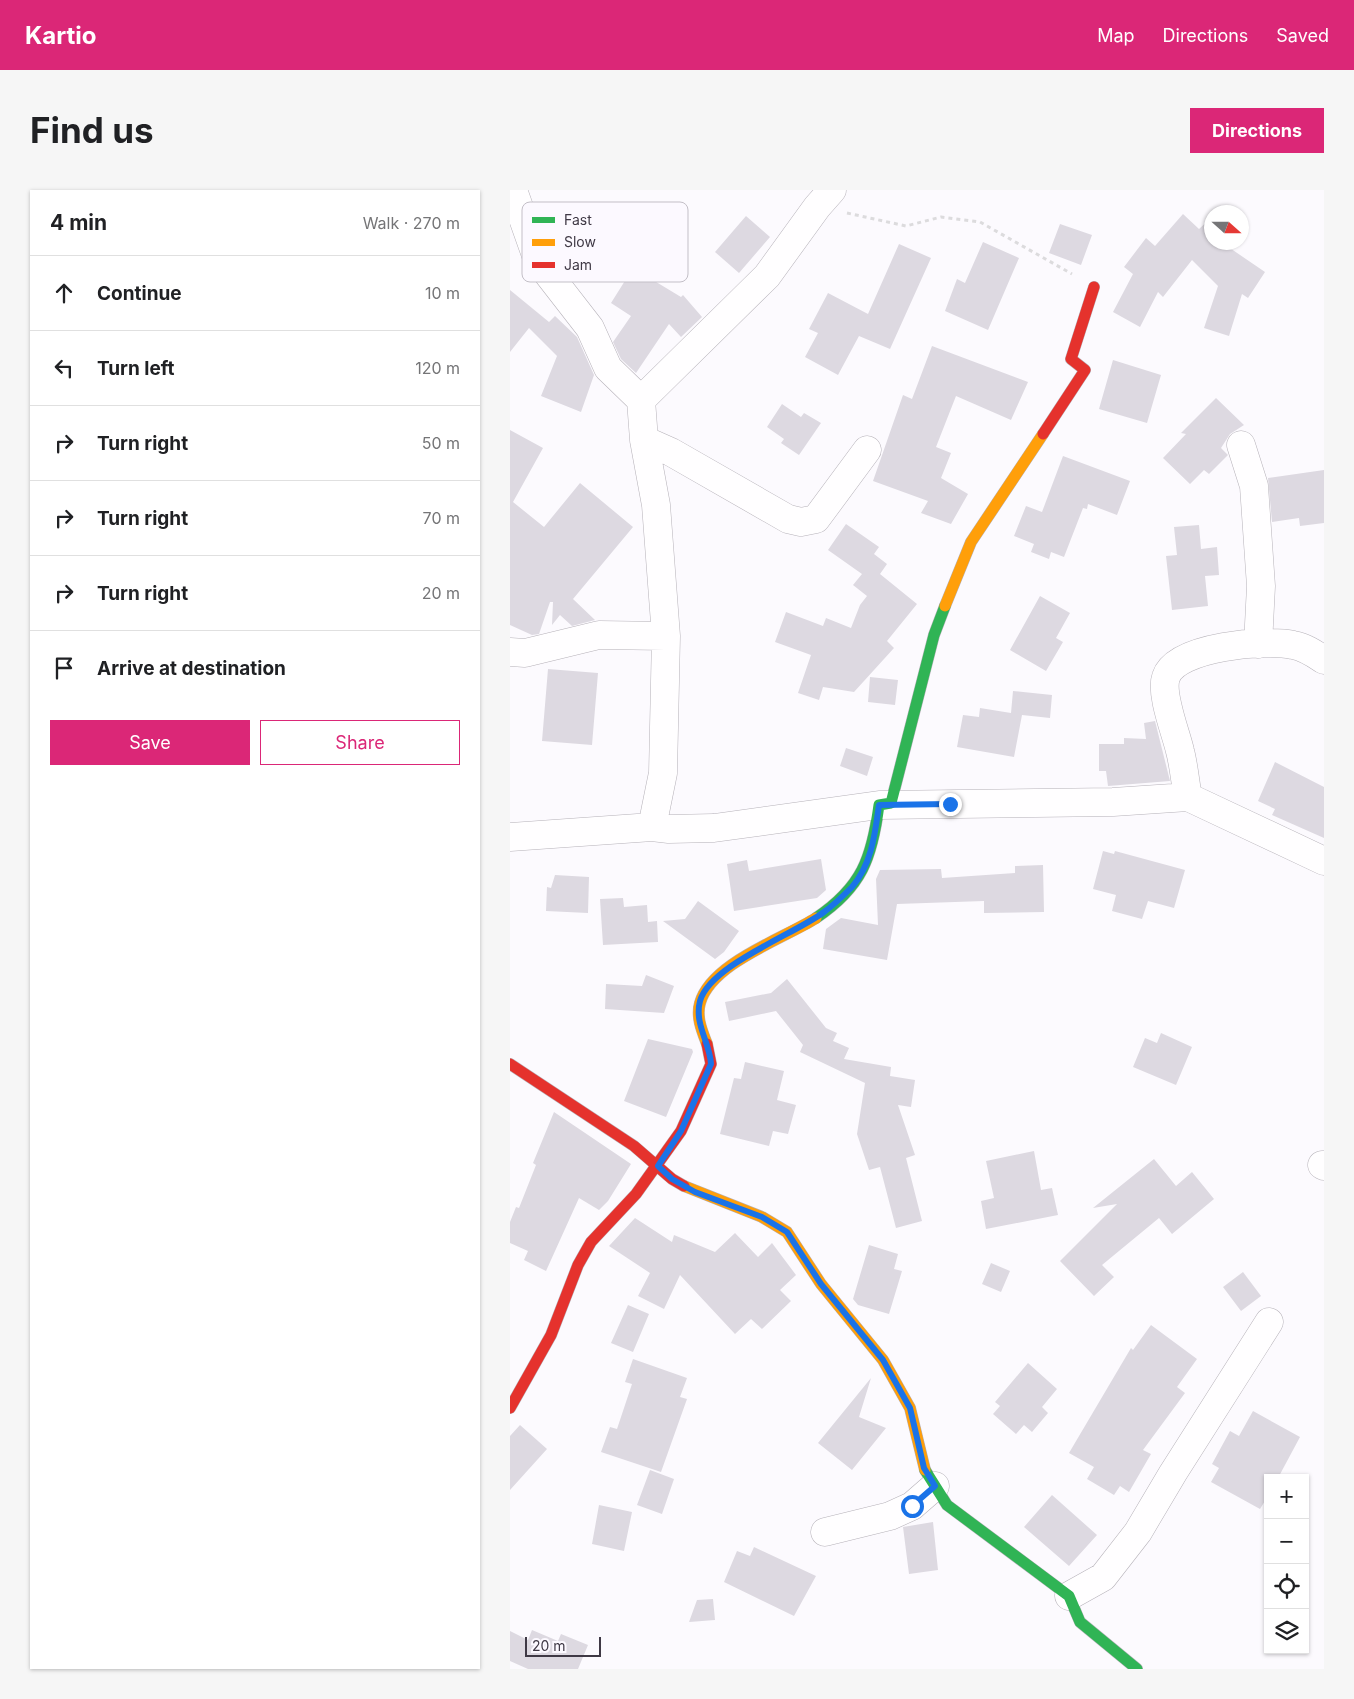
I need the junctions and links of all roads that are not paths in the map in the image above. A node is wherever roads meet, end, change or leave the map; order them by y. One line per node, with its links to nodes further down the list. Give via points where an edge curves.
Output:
1 (512, 190): 3 (street)
2 (825, 198): 6 (street, via 767,276)
3 (522, 217)
4 (554, 282): 6 (street, via 590,328 608,368)
5 (1094, 287): 15 (street, via 1071,359 1085,370 972,542 934,635 891,802)
6 (641, 400): 7 (street)
7 (644, 440): 9 (street, via 788,519 802,522 816,519); 10 (street, via 656,505)
8 (1241, 445): 11 (street, via 1254,486 1261,586)
9 (867, 450)
10 (666, 636): 12 (street, via 598,635 526,652); 16 (street, via 663,773)
11 (1258, 644): 13 (street, via 1294,645); 14 (street, via 1192,654 1166,676 1165,690)
12 (510, 652)
13 (1324, 660)
14 (1188, 797): 15 (street, via 1113,802); 18 (street)
15 (879, 805): 16 (street, via 714,828); 20 (street, via 872,852 854,886 824,913 743,958 705,990 700,1002 700,1025 711,1064 681,1131)
16 (652, 828): 17 (street)
17 (510, 837)
18 (1324, 861)
19 (510, 1064): 20 (street, via 634,1146)
20 (658, 1166): 22 (street, via 591,1242 578,1265 551,1335); 23 (street, via 672,1179 695,1192 762,1217 787,1232 821,1284 883,1360 910,1408 924,1468)
21 (1269, 1322): 25 (street, via 1138,1532 1104,1577)
22 (510, 1408)
23 (935, 1486): 24 (street, via 912,1506 890,1516); 25 (street, via 947,1505)
24 (825, 1532)
25 (1069, 1596): 26 (street, via 1080,1622)
26 (1137, 1669)

